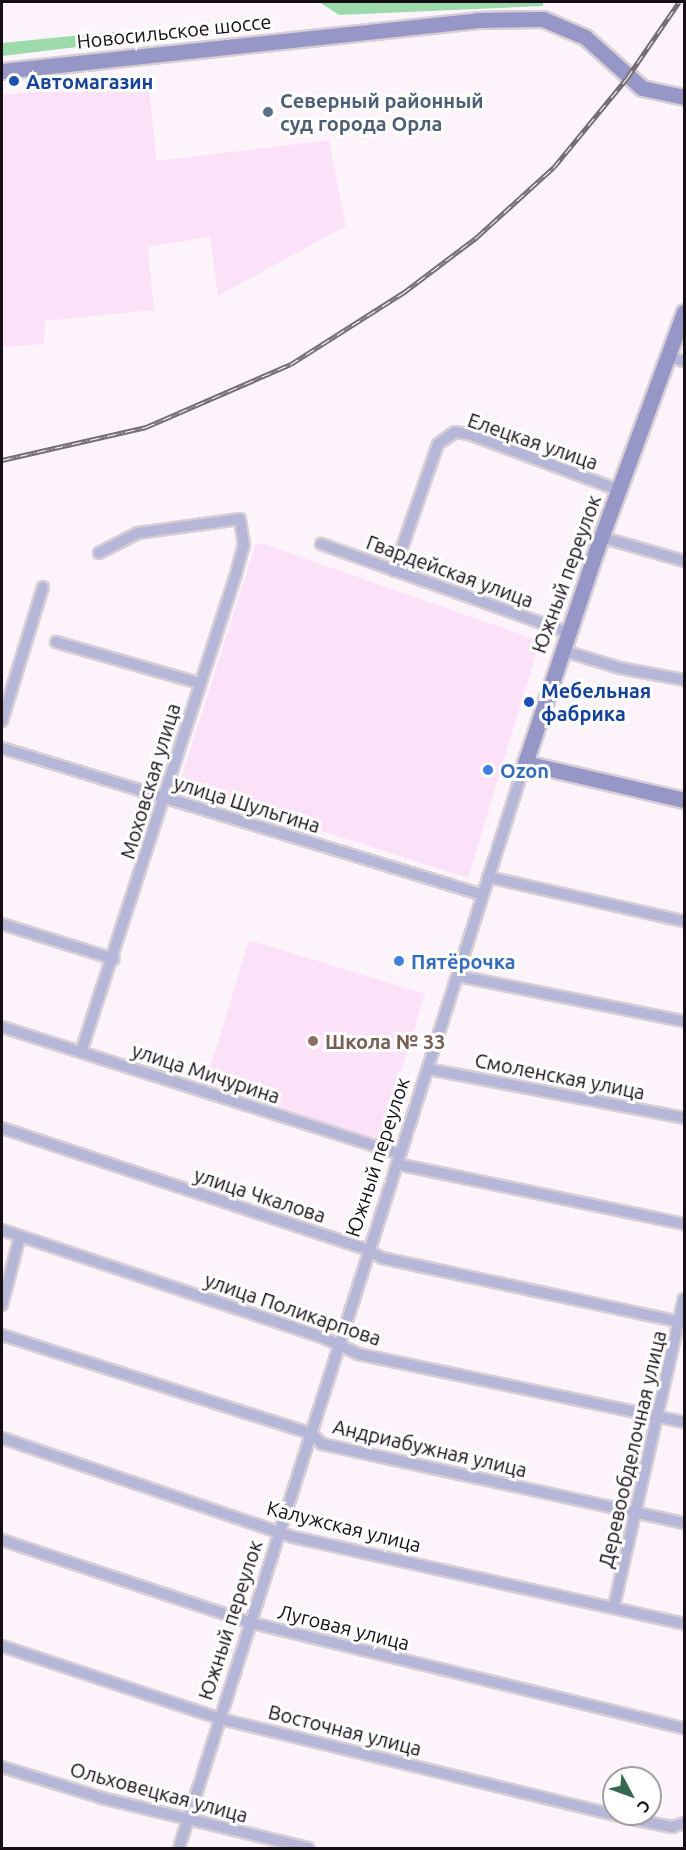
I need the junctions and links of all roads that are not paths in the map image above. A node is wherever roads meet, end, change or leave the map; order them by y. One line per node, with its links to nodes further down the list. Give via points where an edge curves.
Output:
1 (2, 71): 2 (street, Новосильское шоссе, via 478,20 543,19 585,37 642,88)
2 (684, 97)
3 (684, 312): 4 (street, Южный переулок)
4 (668, 357): 5 (street); 6 (street, Южный переулок)
5 (684, 361)
6 (619, 490): 7 (street, Южный переулок); 11 (street, Елецкая улица, via 455,432 438,444)
7 (601, 537): 10 (street); 13 (street, Южный переулок)
8 (321, 543): 11 (street, Гвардейская улица)
9 (99, 553): 17 (street, Моховская улица, via 138,533 240,519 244,545)
10 (684, 561)
11 (394, 571): 13 (street, Гвардейская улица)
12 (43, 587): 18 (street)
13 (567, 632): 15 (street, Южный переулок)
14 (56, 642): 17 (street)
15 (561, 650): 16 (street, via 620,668); 20 (street, Южный переулок)
16 (684, 680)
17 (199, 683): 21 (street, Моховская улица)
18 (2, 721)
19 (2, 748): 21 (street, улица Шульгина)
20 (525, 763): 22 (street); 23 (street, Южный переулок)
21 (165, 798): 24 (street, улица Шульгина); 27 (street, Моховская улица)
22 (684, 800)
23 (488, 877): 24 (street, Южный переулок); 25 (street)
24 (483, 895): 28 (street, Южный переулок)
25 (684, 921)
26 (2, 924): 27 (street)
27 (114, 959): 31 (street, Моховская улица)
28 (458, 976): 29 (street); 32 (street, Южный переулок)
29 (684, 1021)
30 (2, 1027): 31 (street, улица Мичурина)
31 (81, 1052): 35 (street, улица Мичурина)
32 (428, 1069): 33 (street, Смоленская улица); 35 (street, Южный переулок)
33 (684, 1118)
34 (2, 1128): 39 (street, улица Чкалова)
35 (398, 1159): 36 (street, улица Мичурина); 39 (street, Южный переулок)
36 (684, 1224)
37 (2, 1230): 38 (street, улица Поликарпова)
38 (20, 1236): 41 (street); 44 (street, улица Поликарпова)
39 (368, 1250): 42 (street, улица Чкалова, via 382,1258); 44 (street, Южный переулок)
40 (684, 1299): 42 (street, Деревообделочная улица)
41 (2, 1305)
42 (682, 1323): 45 (street, Деревообделочная улица)
43 (2, 1335): 47 (street, Андриабужная улица)
44 (339, 1345): 45 (street, улица Поликарпова, via 358,1354); 47 (street, Южный переулок)
45 (659, 1417): 46 (street, улица Поликарпова); 49 (street, Деревообделочная улица)
46 (684, 1422)
47 (312, 1434): 49 (street, Андриабужная улица, via 322,1444); 51 (street, Южный переулок)
48 (2, 1438): 51 (street, Калужская улица)
49 (636, 1512): 50 (street, Андриабужная улица); 53 (street, Деревообделочная улица)
50 (684, 1522)
51 (281, 1533): 53 (street, Калужская улица); 54 (street, Южный переулок)
52 (2, 1540): 54 (street, Луговая улица)
53 (614, 1606): 55 (street, Калужская улица)
54 (252, 1623): 57 (street, Южный переулок); 58 (street, Луговая улица)
55 (684, 1624)
56 (2, 1646): 57 (street, Восточная улица)
57 (221, 1719): 60 (street, Южный переулок); 61 (street, Восточная улица, via 627,1818 672,1827)
58 (684, 1728)
59 (2, 1767): 60 (street, Ольховецкая улица, via 102,1798)
60 (189, 1819): 62 (street, Южный переулок); 63 (street, Ольховецкая улица)
61 (684, 1823)
62 (179, 1848)
63 (308, 1848)

